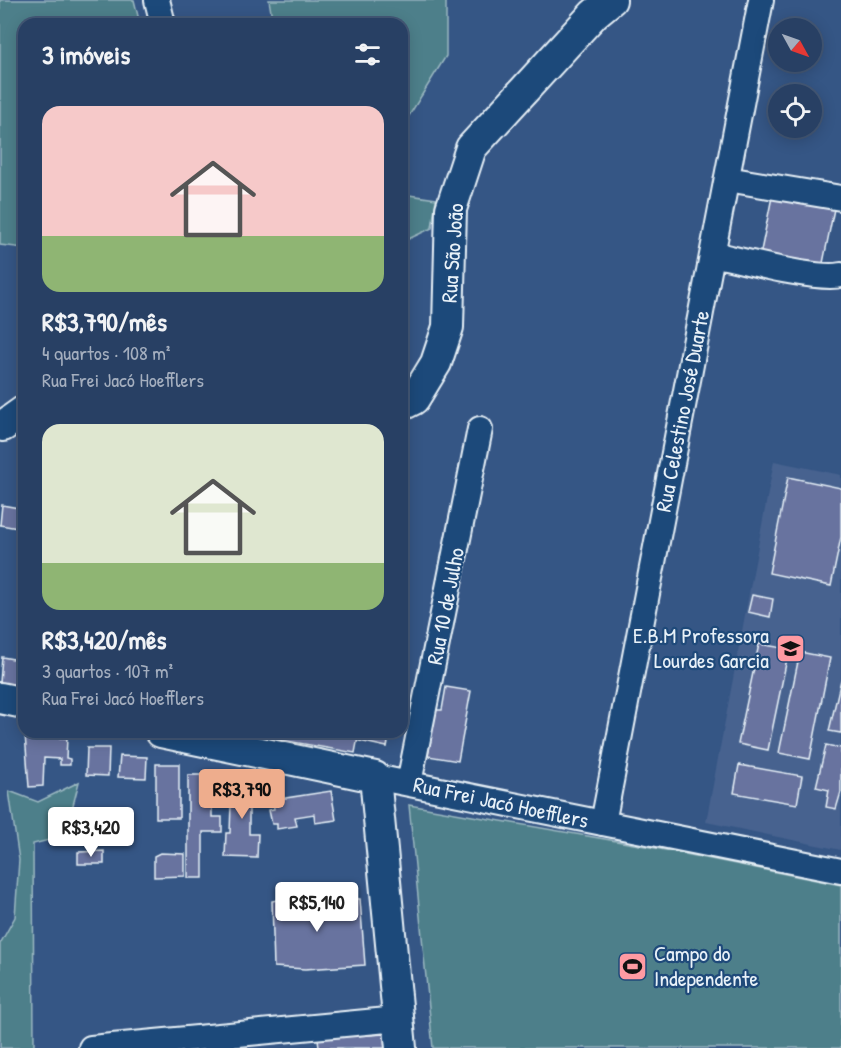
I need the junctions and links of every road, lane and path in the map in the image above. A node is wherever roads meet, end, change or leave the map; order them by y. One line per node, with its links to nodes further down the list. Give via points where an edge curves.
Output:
1 (157, 0): 4 (street)
2 (611, 0): 9 (street, Rua São João, via 471,148 451,208 448,327 436,363 414,399)
3 (761, 0): 5 (street, Rua Celestino José Duarte)
4 (162, 18)
5 (727, 179): 6 (street); 7 (street, Rua Celestino José Duarte)
6 (841, 198)
7 (712, 254): 8 (street, via 834,277); 16 (street, Rua Celestino José Duarte)
8 (841, 275)
9 (408, 402)
10 (480, 429): 15 (street, Rua 10 de Julho)
11 (0, 698): 12 (street)
12 (18, 702)
13 (223, 738): 14 (street, Rua Frei Jacó Hoefflers)
14 (375, 777): 15 (street, Rua Frei Jacó Hoefflers); 18 (street)
15 (409, 783): 16 (street, Rua Frei Jacó Hoefflers)
16 (603, 823): 17 (street, Rua Frei Jacó Hoefflers)
17 (841, 871)
18 (400, 1034): 19 (street)
19 (91, 1048)

